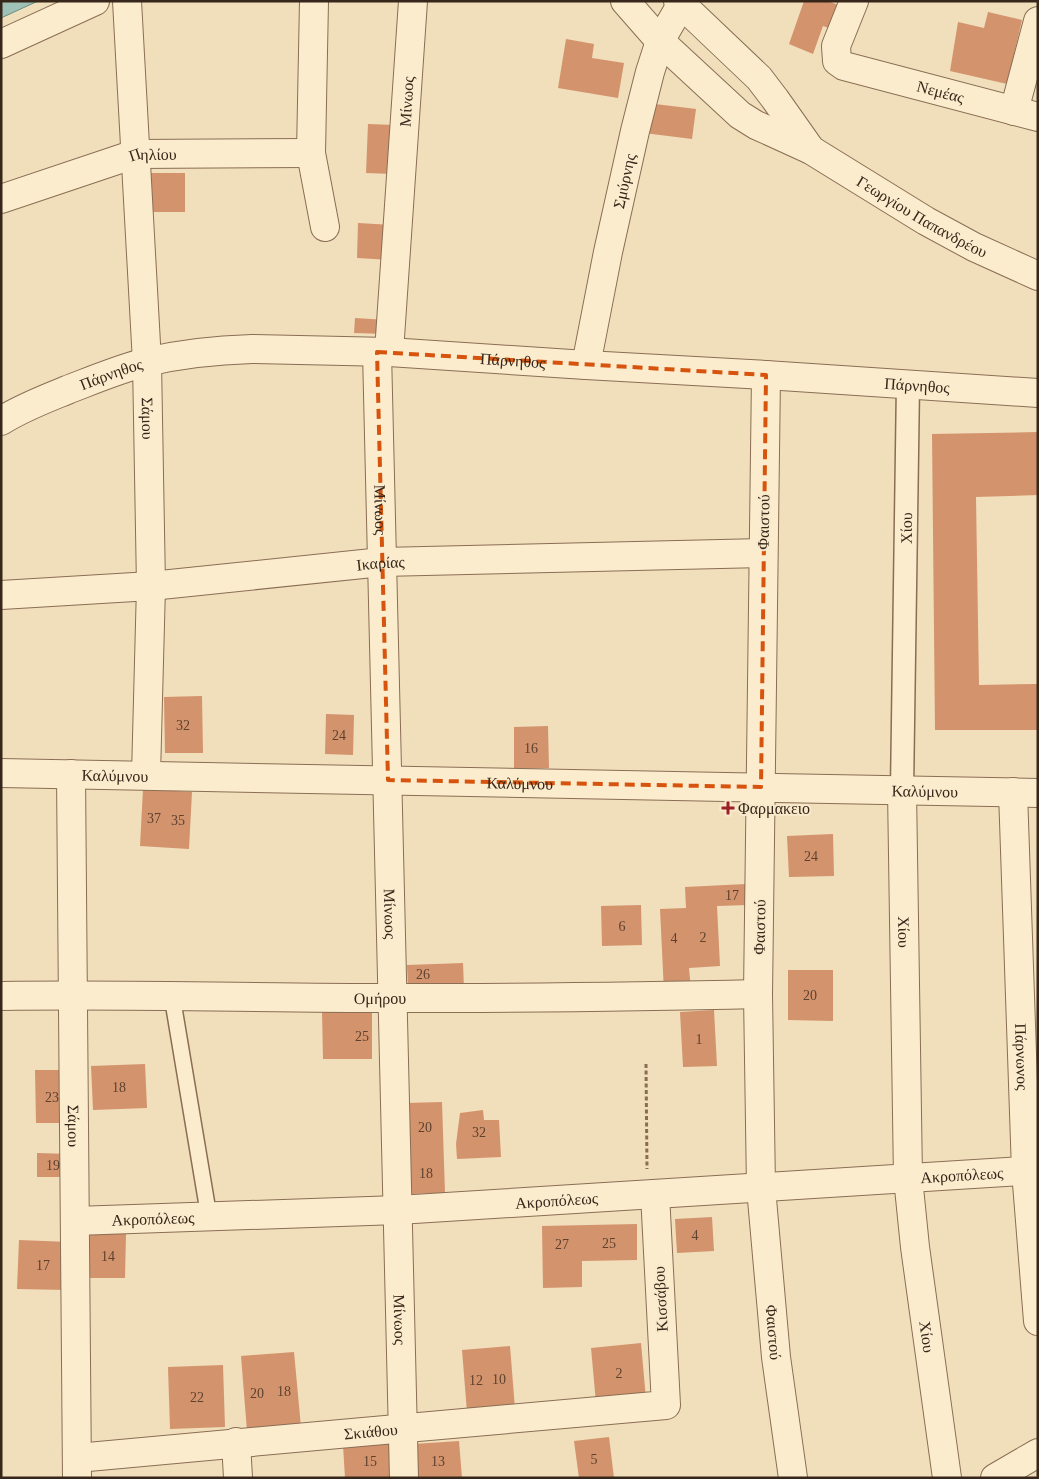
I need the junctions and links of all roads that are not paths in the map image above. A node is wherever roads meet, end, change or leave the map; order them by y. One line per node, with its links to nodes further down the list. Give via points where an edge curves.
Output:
1 (95, 1): 10 (street)
2 (127, 1): 14 (street, Σάμου)
3 (314, 1): 13 (street)
4 (413, 1): 18 (street, Μίνωος)
5 (625, 1): 9 (street, Γεωργίου Παπανδρέου)
6 (854, 1): 11 (street, Νεμέας, via 836,46 838,61 844,66)
7 (679, 3): 9 (street, Σμύρνης); 12 (street, Γεωργίου Παπανδρέου, via 759,78)
8 (1038, 21): 11 (street)
9 (660, 41): 12 (street, Γεωργίου Παπανδρέου, via 740,115); 20 (street, Σμύρνης, via 633,141)
10 (1, 44)
11 (1026, 114)
12 (811, 150): 17 (street, Γεωργίου Παπανδρέου, via 926,221)
13 (311, 153): 14 (street, Πηλίου); 16 (street)
14 (135, 154): 15 (street, Πηλίου); 19 (street, Σάμου)
15 (1, 199)
16 (325, 227)
17 (1038, 276)
18 (383, 352): 19 (street, Πάρνηθος, via 232,350); 20 (street, Πάρνηθος); 26 (street, Μίνωος)
19 (147, 362): 24 (street, Πάρνηθος, via 39,401); 27 (street, Σάμου)
20 (586, 365): 21 (street, Πάρνηθος)
21 (766, 375): 22 (street, Πάρνηθος); 25 (street, Φαιστού)
22 (908, 384): 23 (street, Πάρνηθος); 34 (street, Χίου)
23 (1038, 393)
24 (1, 421)
25 (762, 553): 26 (street, Ικαρίας); 33 (street, Φαιστού)
26 (382, 562): 27 (street, Ικαρίας); 32 (street, Μίνωος)
27 (150, 586): 28 (street, Ικαρίας); 31 (street, Σάμου)
28 (1, 595)
29 (1, 773): 30 (street, Καλύμνου)
30 (71, 774): 31 (street, Καλύμνου); 37 (street, Σάμου)
31 (146, 775): 32 (street, Καλύμνου)
32 (388, 780): 33 (street, Καλύμνου); 40 (street, Μίνωος)
33 (761, 787): 34 (street, Καλύμνου); 36 (street, Φαιστού)
34 (902, 790): 35 (street, Καλύμνου); 42 (street, Χίου)
35 (1025, 792): 41 (street, Πάρνωνος)
36 (758, 994): 40 (street, Ομήρου); 43 (street, Φαιστού)
37 (73, 995): 38 (street, Ομήρου); 39 (street, Ομήρου); 47 (street, Σάμου)
38 (1, 996)
39 (172, 996): 40 (street, Ομήρου); 46 (lane)
40 (393, 998): 45 (street, Μίνωος)
41 (1032, 1170): 42 (street, Ακροπόλεως); 48 (street, Πάρνωνος)
42 (908, 1178): 43 (street, Ακροπόλεως); 57 (street, Χίου)
43 (761, 1188): 44 (street, Ακροπόλεως); 56 (street, Φαιστού, via 776,1357)
44 (651, 1194): 45 (street, Ακροπόλεως); 49 (street, Κισσάβου)
45 (398, 1210): 46 (street, Ακροπόλεως); 50 (street, Μίνωος)
46 (209, 1216): 47 (street, Ακροπόλεως)
47 (75, 1221): 53 (street, Σάμου)
48 (1038, 1321)
49 (666, 1405): 50 (street, Σκιάθου)
50 (403, 1429): 51 (street, Σκιάθου); 55 (street, Μίνωος)
51 (236, 1442): 53 (street, Σκιάθου); 54 (street)
52 (1038, 1453): 58 (street)
53 (77, 1468)
54 (238, 1478)
55 (404, 1478)
56 (793, 1478)
57 (947, 1478)
58 (995, 1478)

